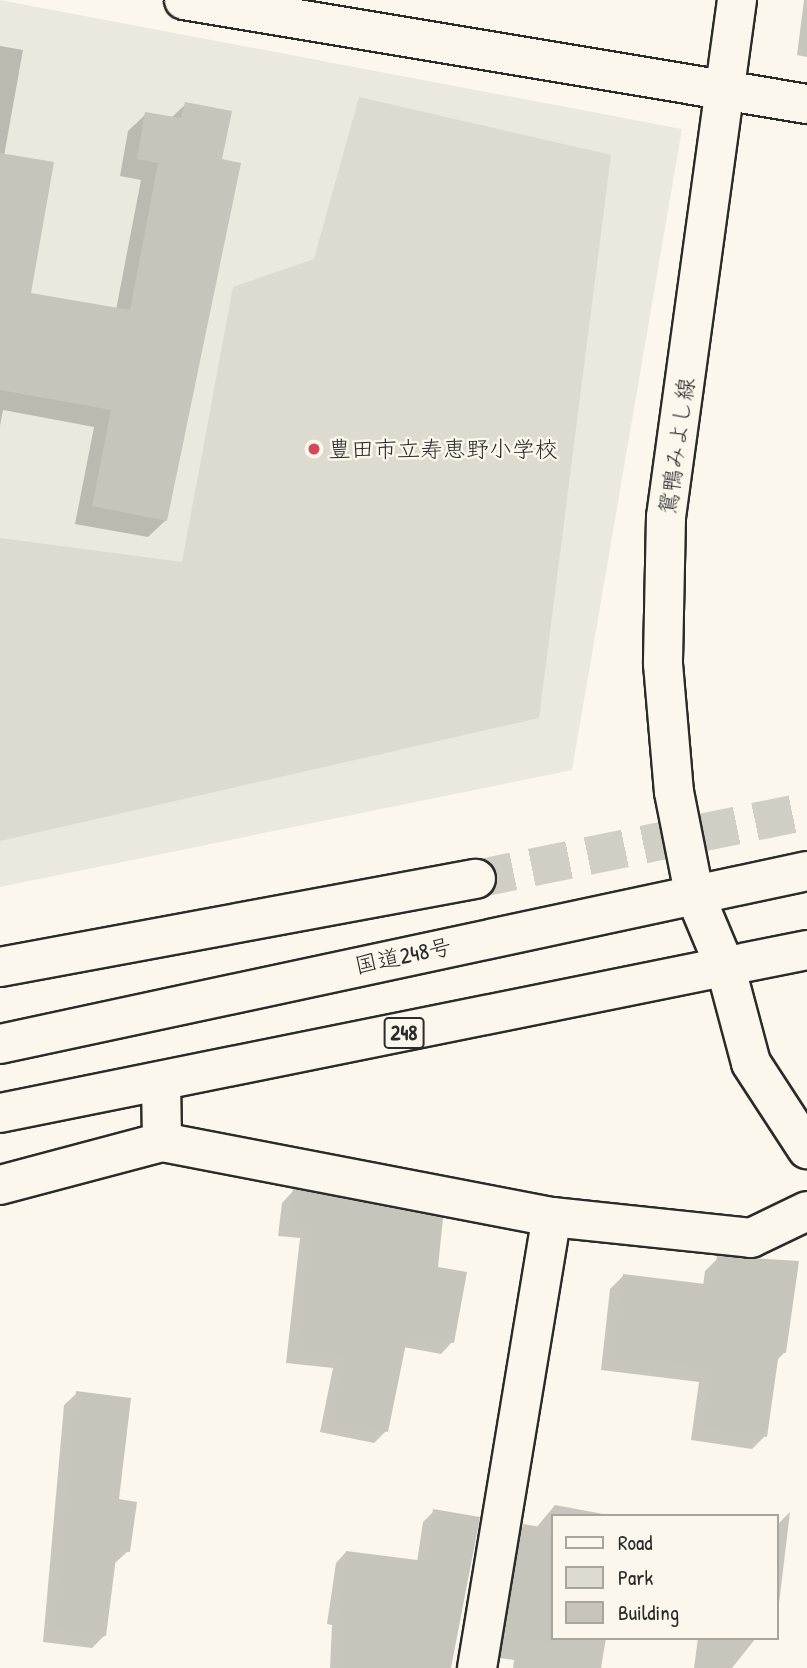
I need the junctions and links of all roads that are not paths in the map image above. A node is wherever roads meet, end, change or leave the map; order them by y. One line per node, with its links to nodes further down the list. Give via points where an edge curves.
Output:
1 (184, 0): 3 (main road)
2 (737, 0): 4 (main road, 鴛鴨みよし線)
3 (236, 5): 4 (main road)
4 (722, 90): 5 (main road); 8 (main road, 鴛鴨みよし線, via 666,517 663,664 674,792)
5 (807, 104)
6 (807, 871): 8 (main road, 国道248号)
7 (476, 879): 10 (main road)
8 (694, 893): 11 (main road, 鴛鴨みよし線); 12 (main road, 国道248号)
9 (807, 950): 11 (main road, 248)
10 (0, 967)
11 (726, 969): 13 (main road, 248); 16 (main road, 鴛鴨みよし線, via 751,1063)
12 (0, 1044)
13 (161, 1082): 14 (main road, 248); 15 (main road)
14 (0, 1116)
15 (162, 1142): 17 (main road); 19 (main road)
16 (807, 1149)
17 (0, 1185)
18 (807, 1211): 19 (main road, via 751,1238)
19 (552, 1217): 20 (main road)
20 (477, 1668)

